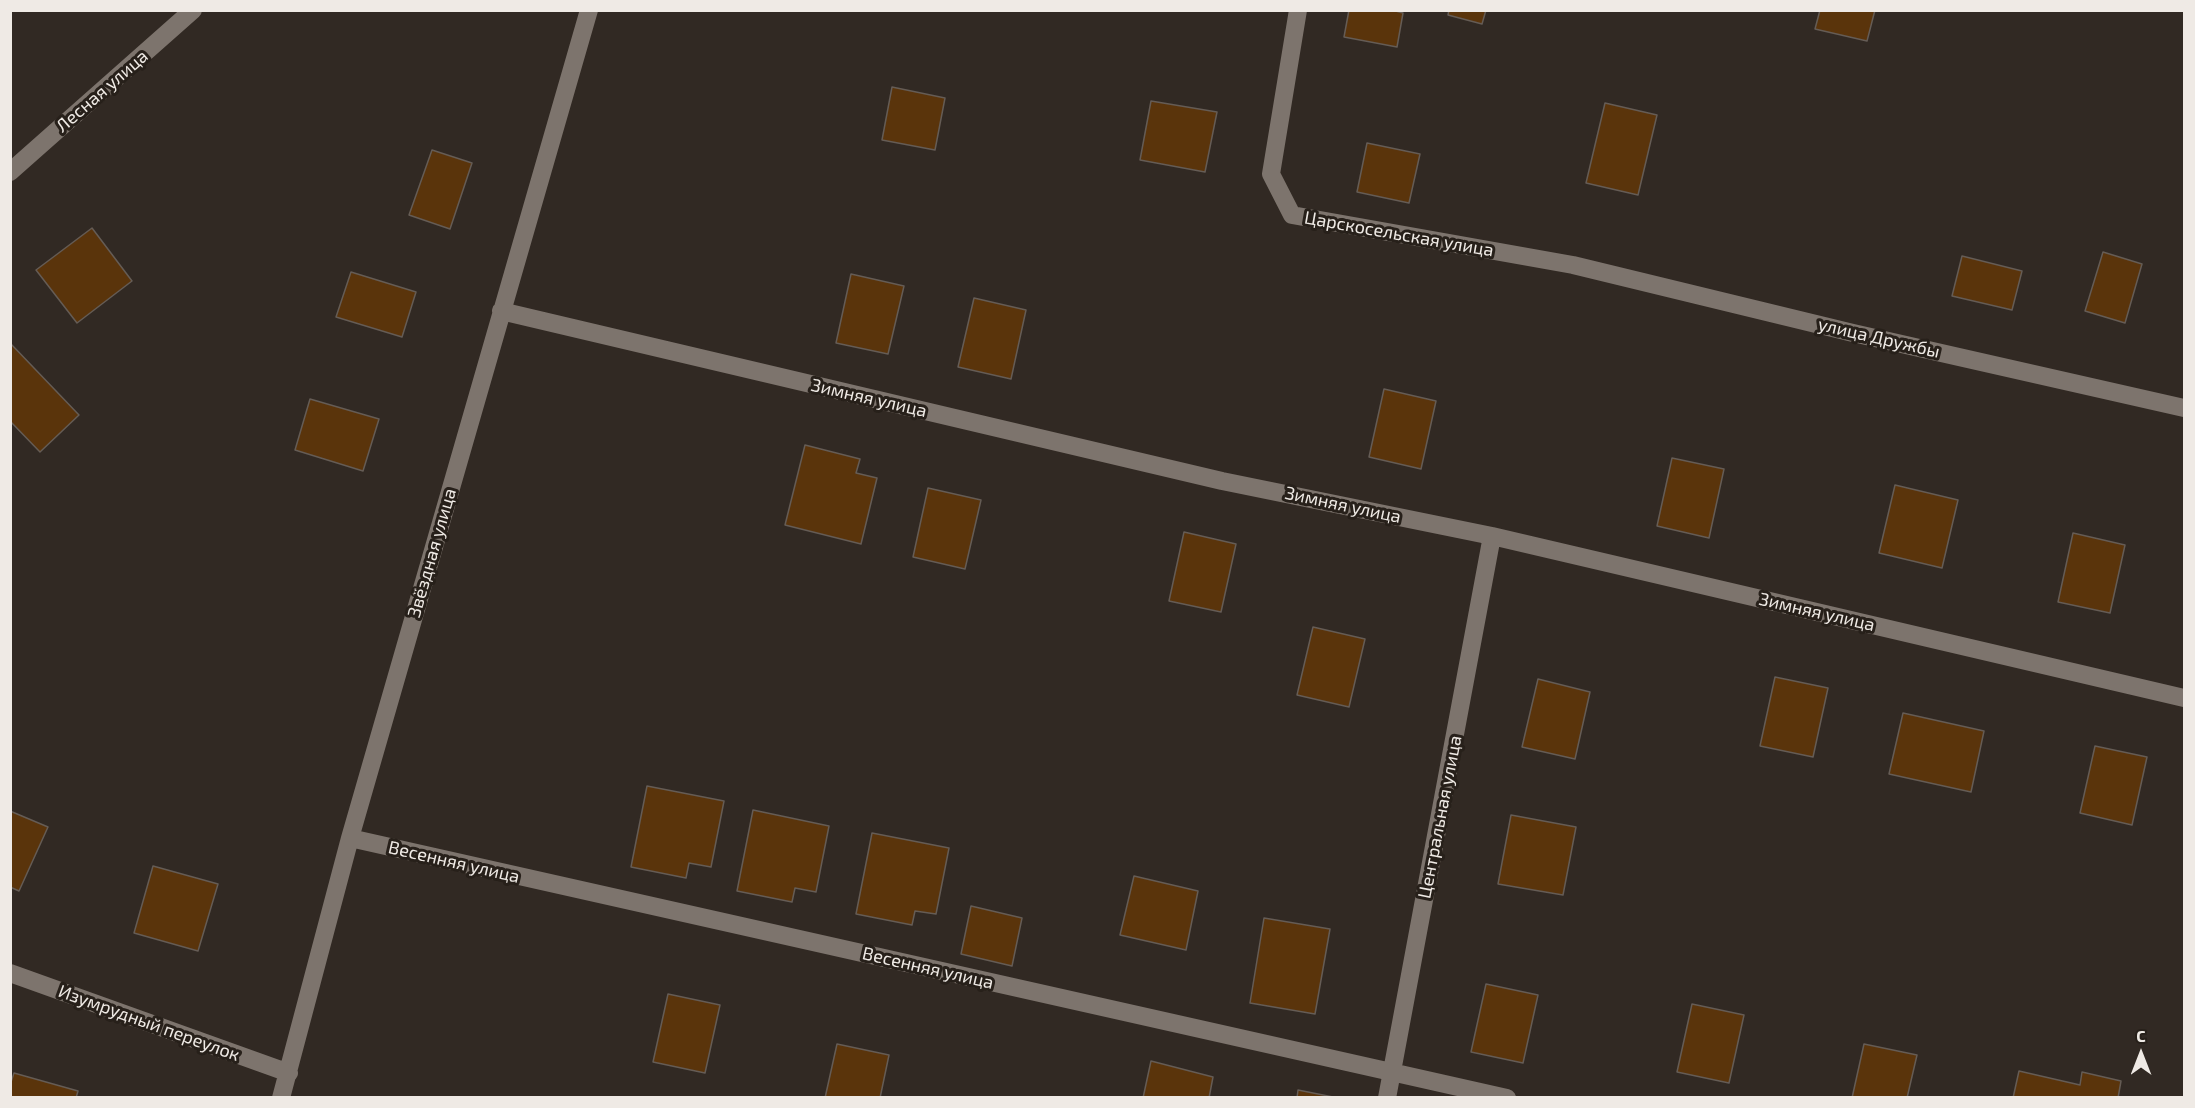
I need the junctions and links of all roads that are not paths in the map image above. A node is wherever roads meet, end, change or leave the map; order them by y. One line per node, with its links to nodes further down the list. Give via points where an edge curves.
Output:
1 (193, 10): 4 (street, Лесная улица)
2 (589, 10): 6 (street, Звёздная улица)
3 (1299, 10): 5 (street, Царскосельская улица, via 1271,174 1292,215)
4 (10, 172)
5 (1574, 265): 7 (street, улица Дружбы)
6 (501, 311): 8 (street, Зимняя улица, via 1222,481); 10 (street, Звёздная улица)
7 (2184, 408)
8 (1492, 536): 9 (street, Зимняя улица); 12 (street, Центральная улица)
9 (2184, 698)
10 (350, 838): 12 (street, Весенняя улица); 13 (street, Звёздная улица)
11 (10, 973): 13 (street, Изумрудный переулок)
12 (1392, 1071): 15 (street, Центральная улица); 16 (street, Весенняя улица)
13 (289, 1072): 14 (street, Звёздная улица)
14 (281, 1098)
15 (1387, 1098)
16 (1507, 1098)

